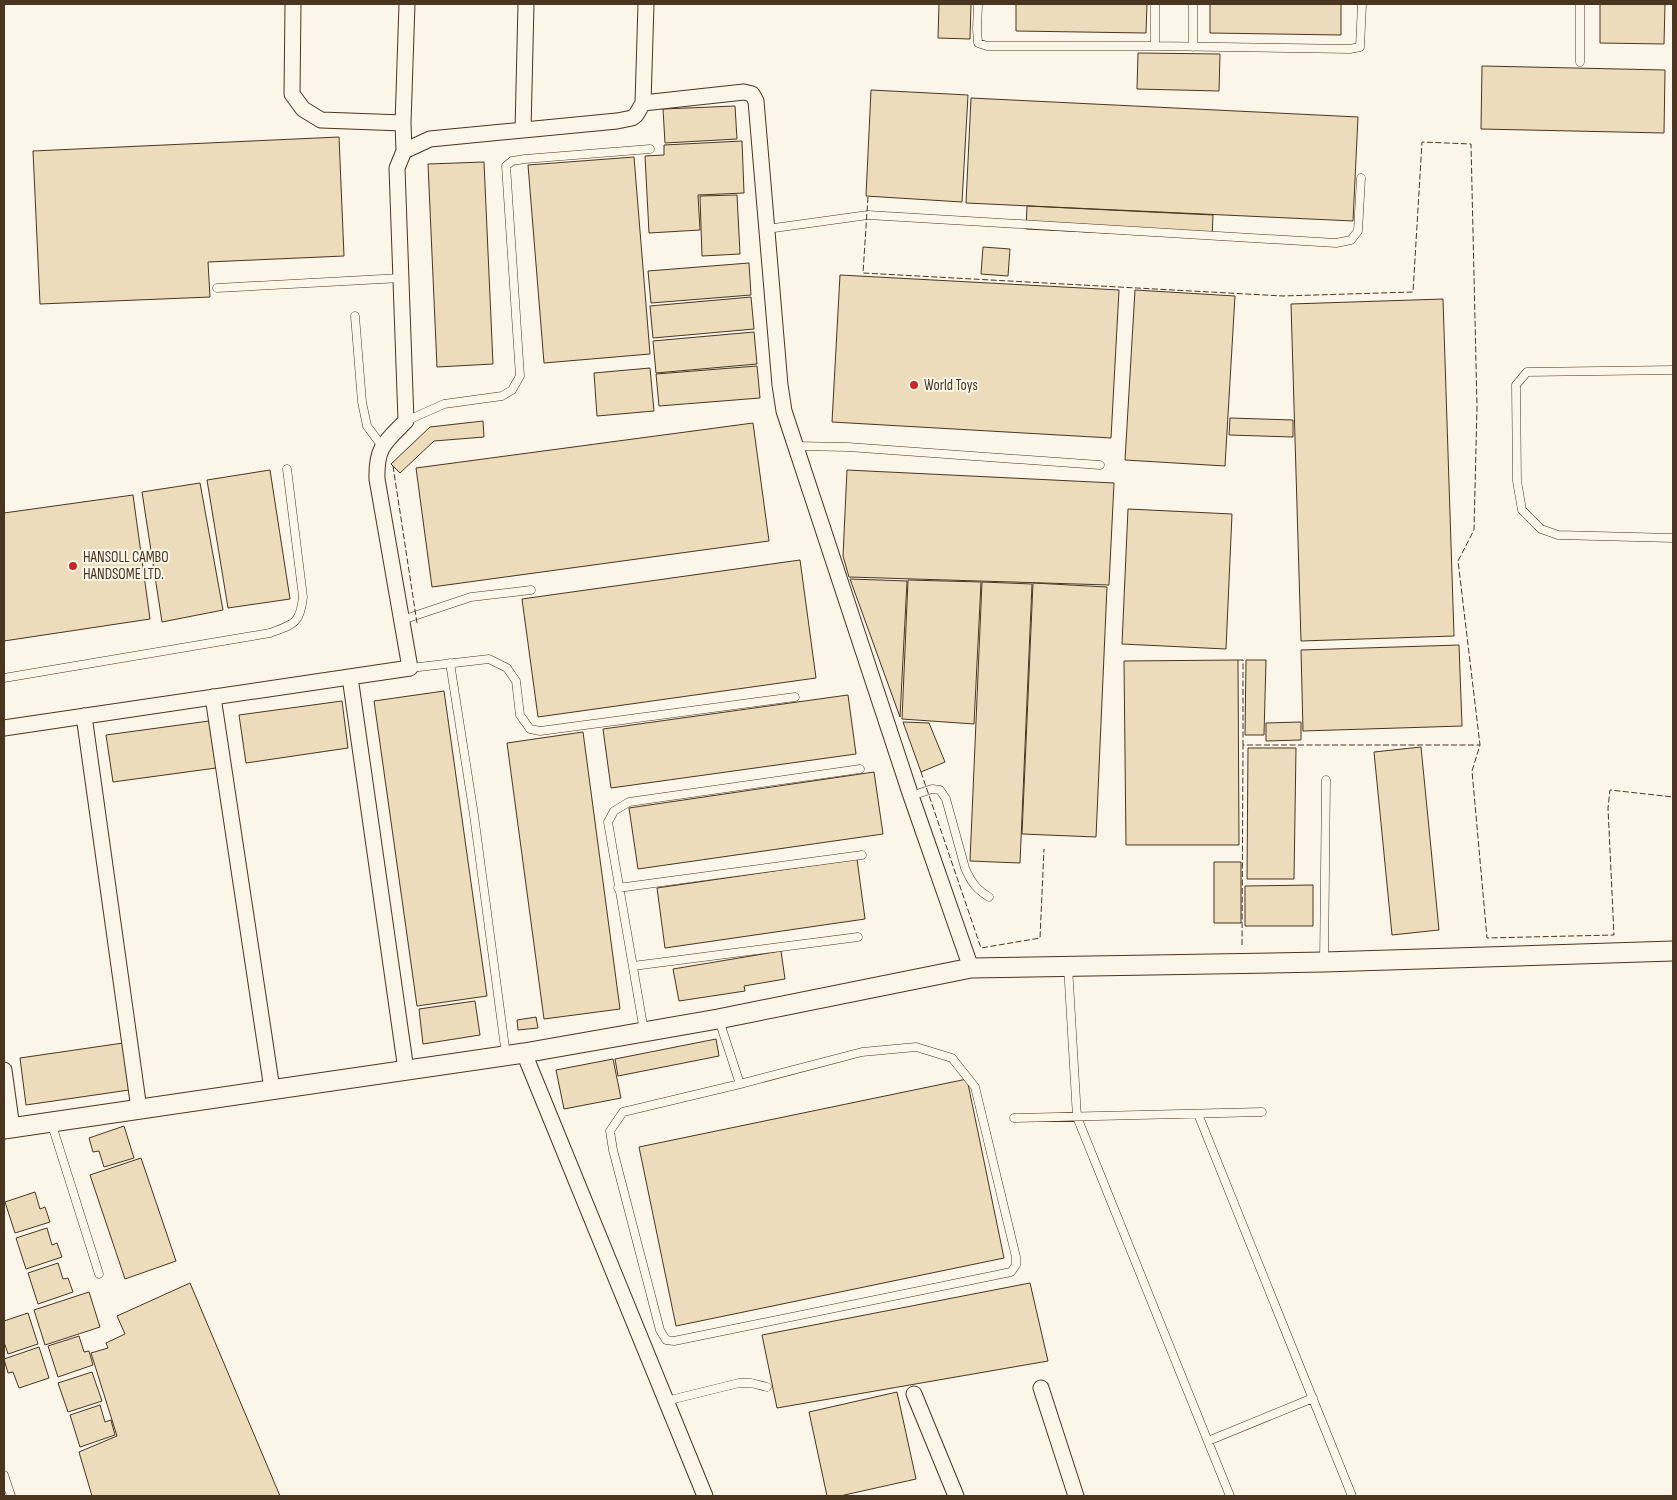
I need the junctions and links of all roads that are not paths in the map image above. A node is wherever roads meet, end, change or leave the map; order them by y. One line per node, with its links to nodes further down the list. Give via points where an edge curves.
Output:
1 (293, 4): 14 (street, via 292,94 302,109 320,120)
2 (407, 4): 14 (street)
3 (526, 4): 15 (street)
4 (646, 4): 13 (street)
5 (978, 4): 10 (lane, via 978,42 987,46)
6 (1155, 4): 10 (lane)
7 (1193, 4): 11 (lane)
8 (1362, 4): 11 (lane, via 1360,47)
9 (1580, 4): 12 (lane)
10 (1155, 46): 11 (lane)
11 (1193, 47)
12 (1580, 62)
13 (643, 103): 15 (street, via 632,118); 19 (street, via 744,92 752,94 756,101)
14 (403, 123): 17 (street)
15 (523, 130): 17 (street, via 430,139)
16 (650, 149): 24 (lane, via 525,159 512,161 506,166 520,376 512,390 502,396 444,404)
17 (404, 151): 20 (street, via 397,168)
18 (1361, 178): 19 (lane, via 1358,230 1351,240 1336,243 868,215)
19 (767, 229): 26 (street, via 780,385)
20 (401, 278): 21 (lane); 24 (street)
21 (217, 288)
22 (355, 316): 25 (lane, via 362,402 367,426)
23 (1673, 370): 29 (lane, via 1527,372 1516,385 1517,481 1522,510 1541,529 1558,535)
24 (406, 421): 25 (street)
25 (382, 446): 31 (street, via 377,478)
26 (795, 446): 27 (lane); 42 (street)
27 (1100, 465)
28 (287, 469): 35 (lane, via 303,597 299,618 292,625 270,633)
29 (1673, 538)
30 (532, 590): 31 (lane, via 471,597)
31 (402, 620): 33 (street)
32 (450, 663): 33 (lane); 36 (lane, via 488,659 506,668 516,681 520,715 530,729 540,731); 54 (lane)
33 (410, 668): 34 (street)
34 (350, 677): 37 (street); 56 (street)
35 (4, 678)
36 (795, 696)
37 (213, 697): 38 (street); 58 (street)
38 (84, 716): 39 (street); 59 (street)
39 (4, 728)
40 (860, 769): 44 (lane, via 629,802 614,811 608,822)
41 (1326, 780): 48 (lane)
42 (911, 796): 45 (lane, via 932,789 940,790 946,799 965,868 978,890); 51 (street)
43 (862, 855): 44 (lane)
44 (618, 888): 49 (lane)
45 (989, 897)
46 (858, 937): 49 (lane)
47 (1673, 951): 48 (street)
48 (1324, 962): 50 (street)
49 (633, 966): 53 (lane)
50 (1068, 966): 51 (street); 62 (lane)
51 (971, 968): 52 (street)
52 (718, 1019): 53 (street); 57 (lane)
53 (644, 1031): 54 (street)
54 (515, 1054): 56 (street); 71 (street)
55 (4, 1070): 65 (street)
56 (406, 1070): 58 (street)
57 (740, 1084): 57 (lane, via 623,1112 610,1131 660,1330 666,1340 674,1341 1011,1272 1016,1265 975,1087 952,1058 916,1047 862,1052)
58 (272, 1089): 59 (street)
59 (139, 1109): 64 (street)
60 (1262, 1112): 61 (lane)
61 (1198, 1114): 62 (lane); 70 (lane)
62 (1077, 1117): 63 (lane); 72 (lane)
63 (1014, 1118)
64 (51, 1122): 65 (street); 66 (lane)
65 (8, 1128)
66 (100, 1274)
67 (767, 1387): 71 (lane, via 739,1383)
68 (1041, 1388): 77 (street)
69 (914, 1394): 76 (street)
70 (1313, 1398): 72 (lane); 79 (lane)
71 (666, 1401): 75 (street)
72 (1208, 1441): 78 (lane)
73 (4, 1475): 74 (lane)
74 (10, 1496)
75 (705, 1496)
76 (956, 1496)
77 (1076, 1496)
78 (1230, 1496)
79 (1352, 1496)

